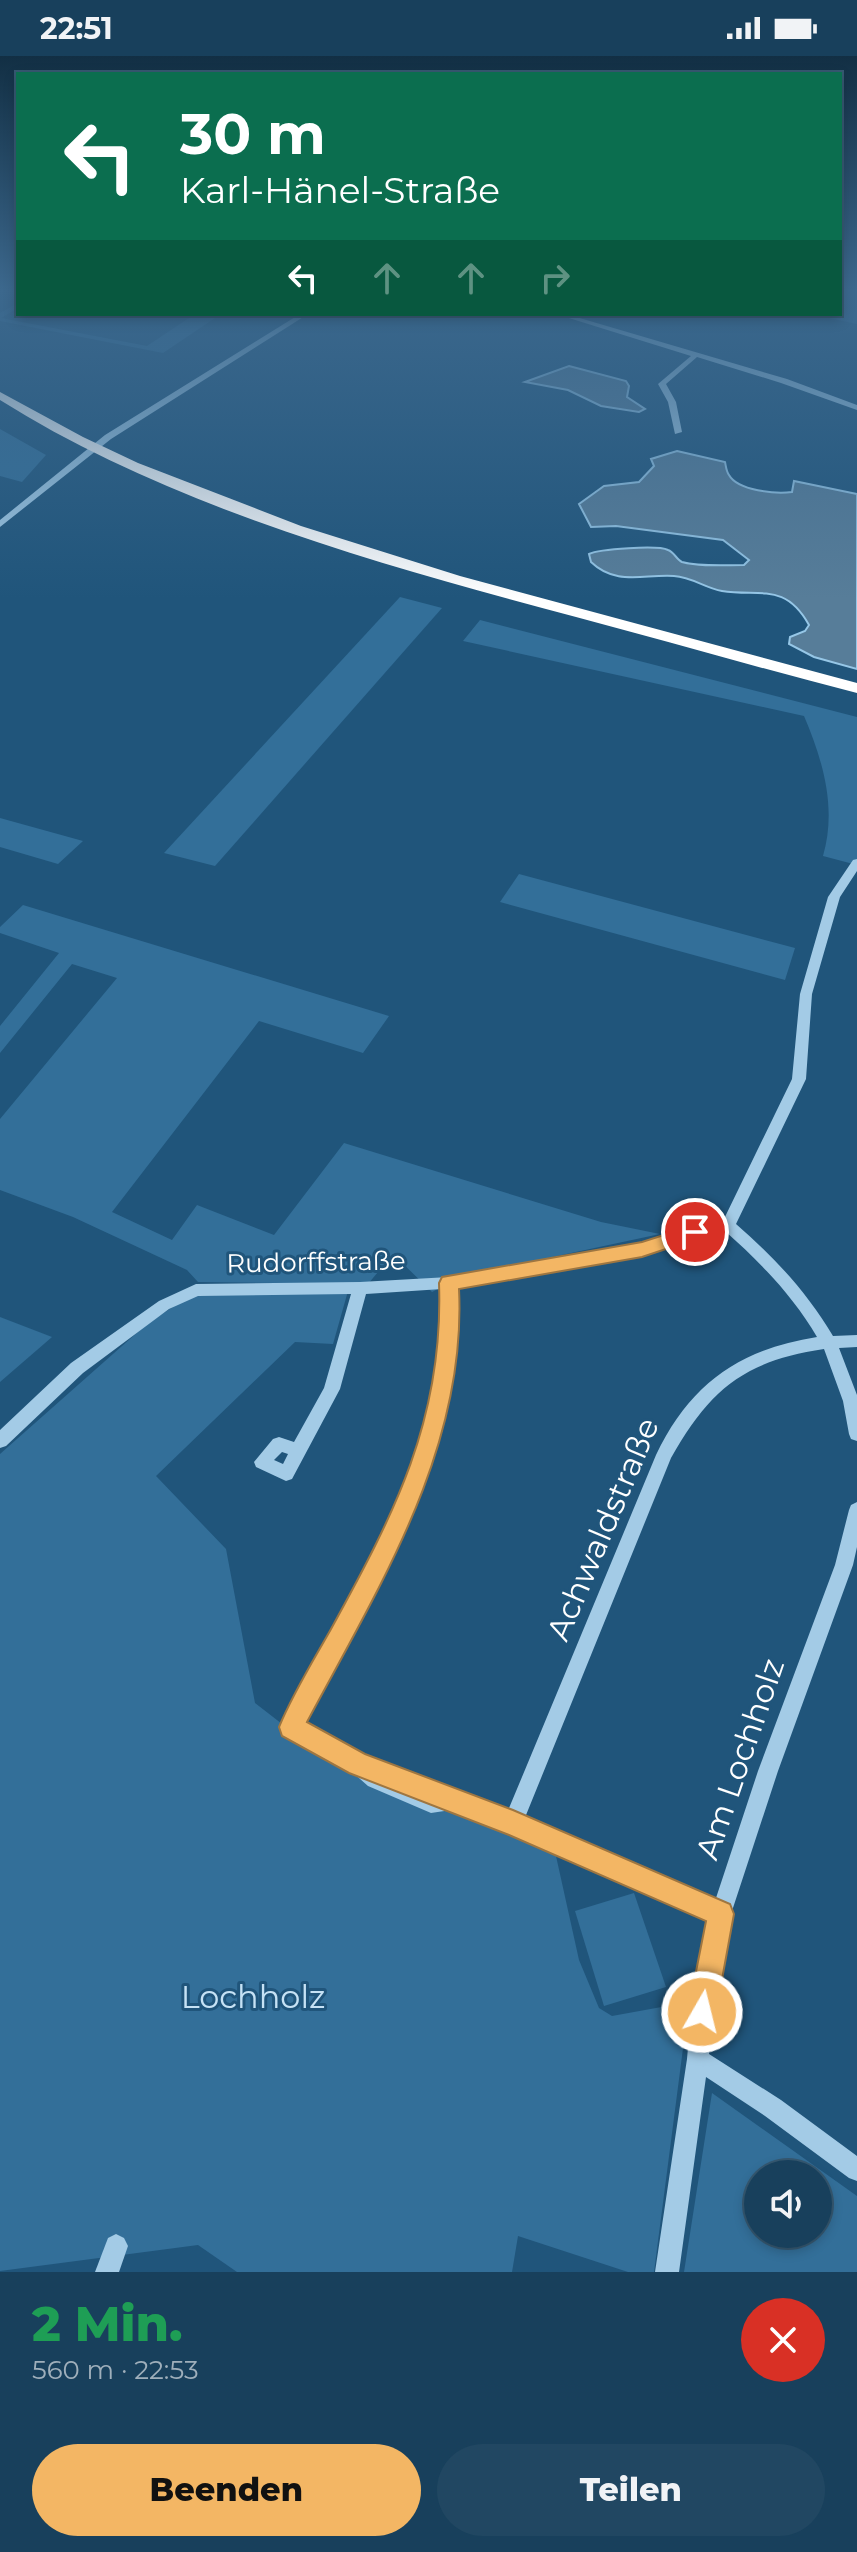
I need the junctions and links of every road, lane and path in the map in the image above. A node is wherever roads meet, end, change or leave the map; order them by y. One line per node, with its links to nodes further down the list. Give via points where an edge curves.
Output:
1 (179, 392): 8 (street, via 108,437)
2 (667, 392): 7 (street)
3 (810, 392): 6 (street)
4 (0, 395): 9 (highway, via 156,476 259,516 467,583)
5 (0, 405): 10 (highway, via 135,475 348,556)
6 (857, 408)
7 (678, 432)
8 (0, 524)
9 (857, 688)
10 (857, 698)
11 (857, 862): 12 (street, via 834,897 806,994 799,1079)
12 (728, 1225): 13 (street, Rudorffstraße, via 642,1250); 15 (street, via 797,1293)
13 (449, 1283): 14 (street, Rudorffstraße); 21 (street, via 448,1365 425,1458 390,1544 291,1727 375,1779 431,1803 454,1800)
14 (360, 1288): 18 (street, Rudorffstraße, via 215,1287 182,1294 77,1368); 19 (street, via 332,1389)
15 (831, 1341): 16 (street, Achwaldstraße); 17 (street); 21 (street, Achwaldstraße, via 788,1348 735,1370 682,1419)
16 (857, 1341)
17 (857, 1434)
18 (0, 1441)
19 (298, 1451)
20 (857, 1510): 22 (street, Am Lochholz, via 844,1565)
21 (513, 1823): 22 (street)
22 (721, 1914): 23 (street, Am Lochholz, via 704,1989)
23 (698, 2059): 24 (street); 27 (street, Am Lochholz)
24 (857, 2170)
25 (116, 2246): 26 (street)
26 (107, 2272)
27 (667, 2272)

